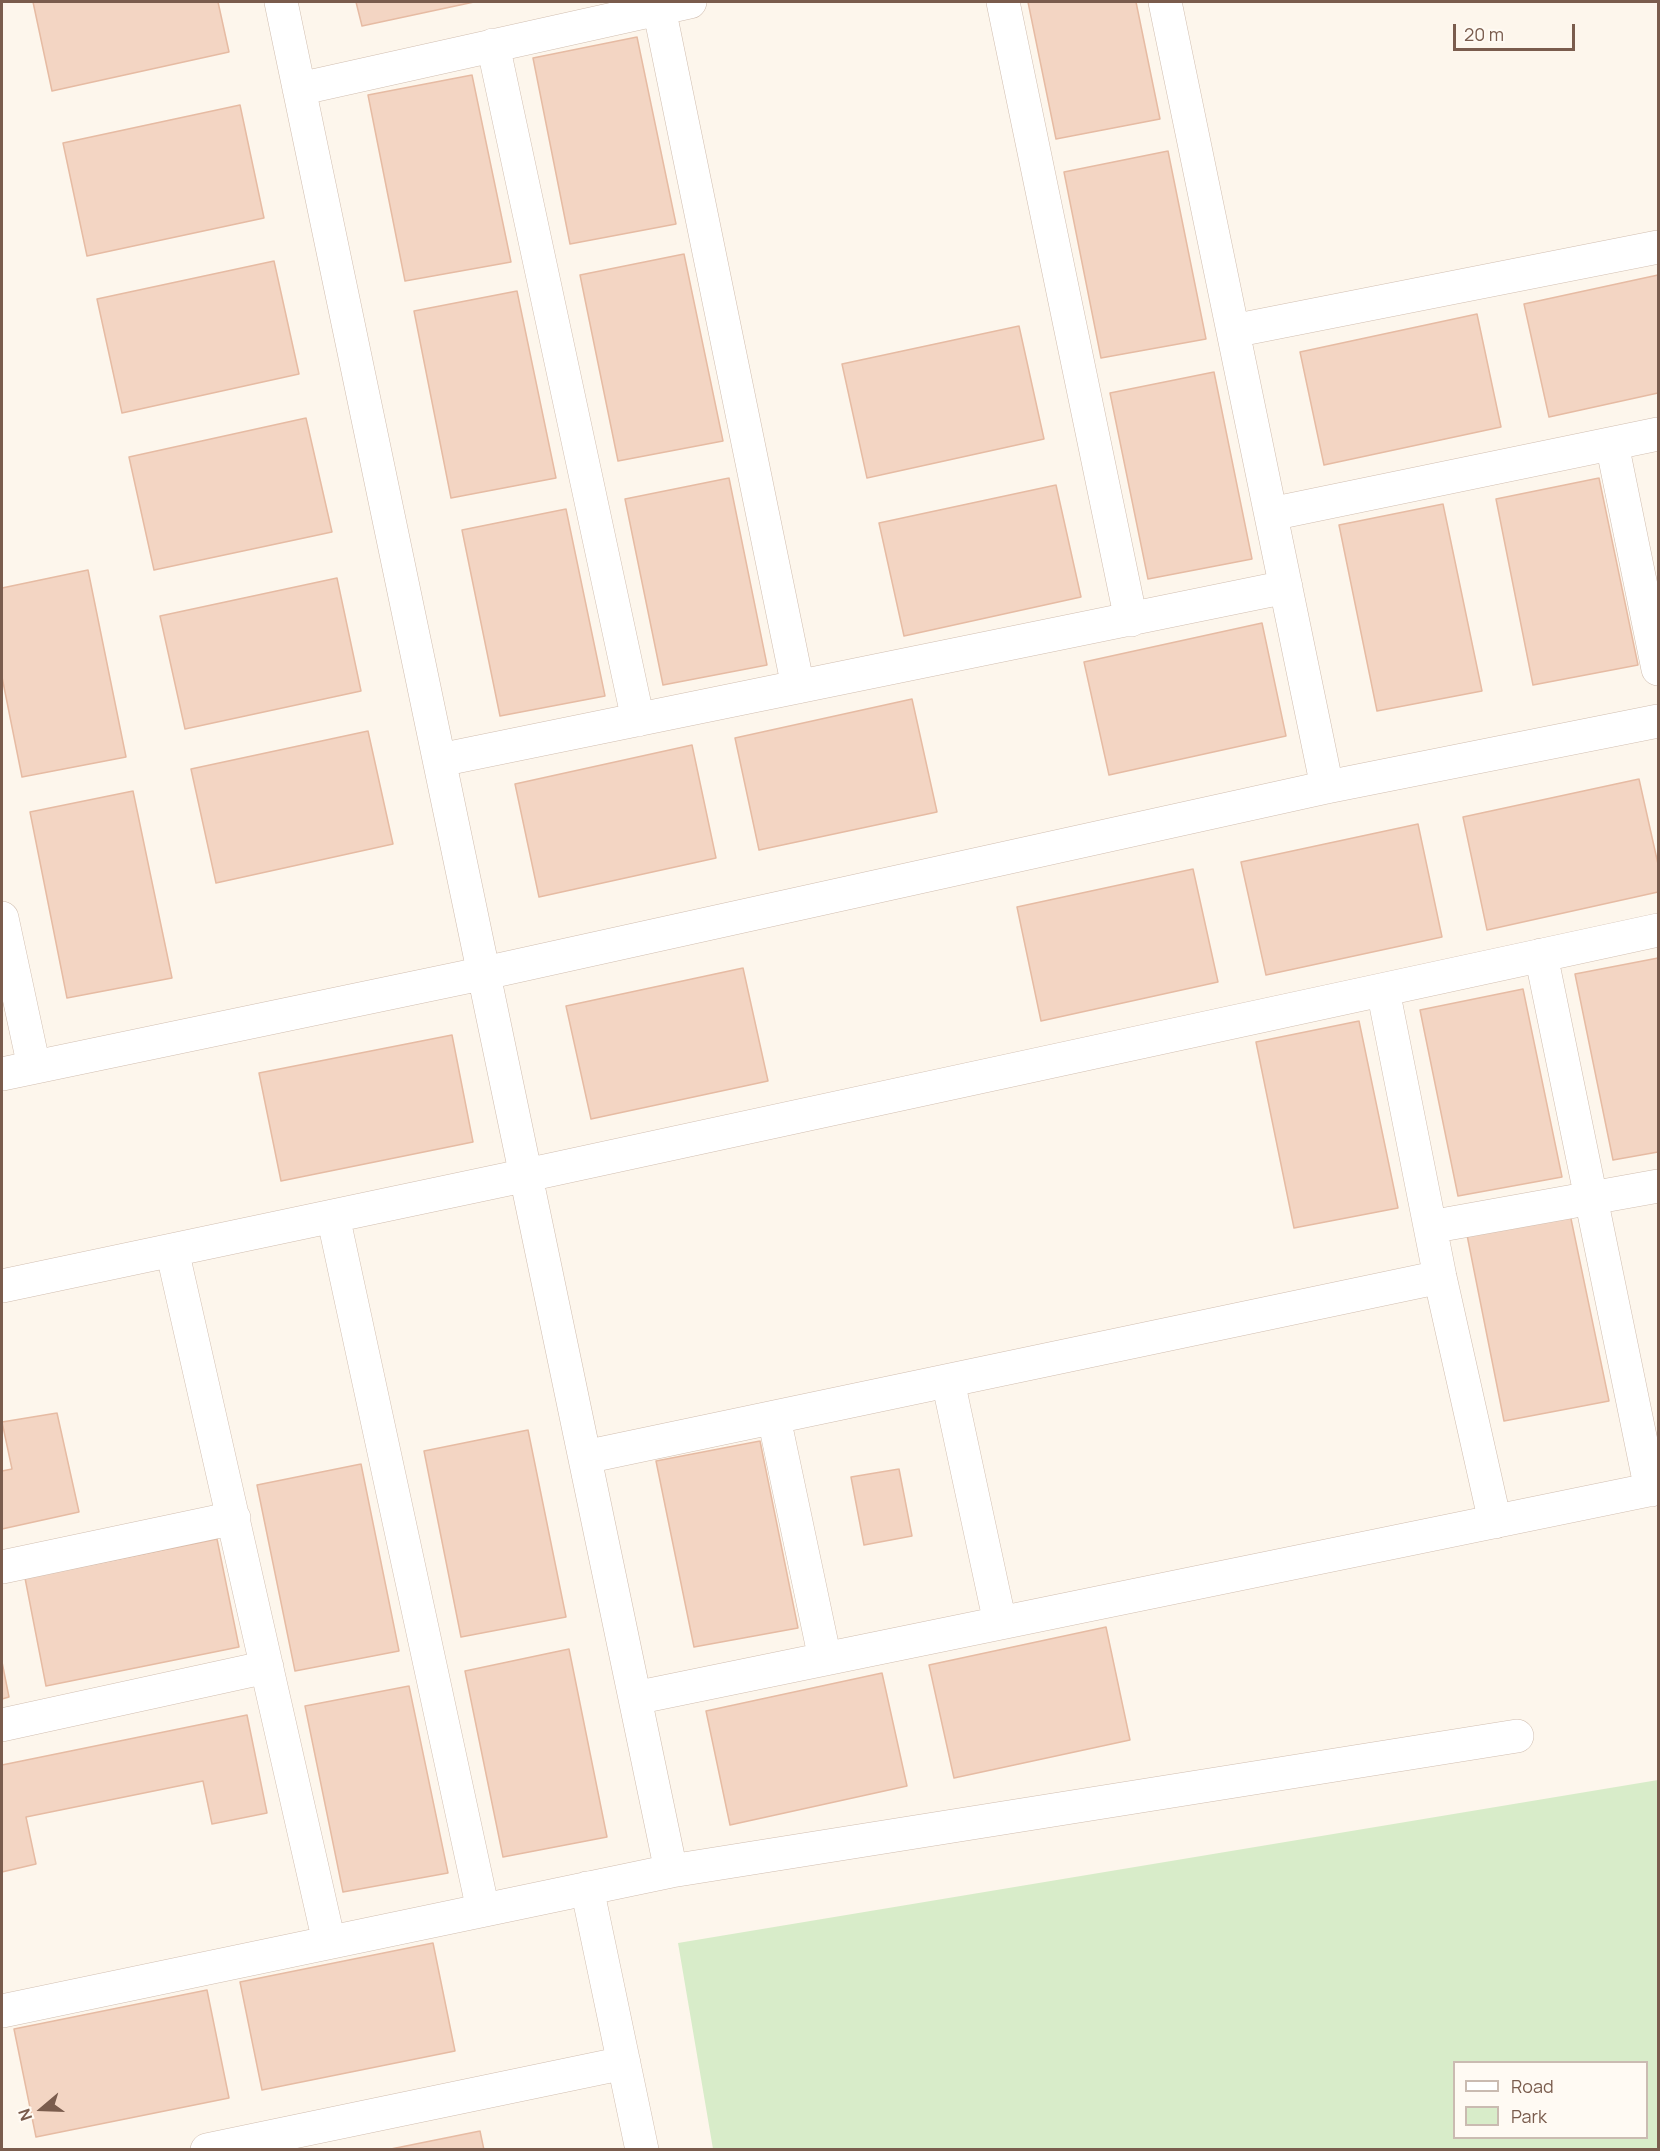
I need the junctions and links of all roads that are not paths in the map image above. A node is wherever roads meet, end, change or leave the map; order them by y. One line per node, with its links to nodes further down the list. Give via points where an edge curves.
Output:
1 (281, 2): 6 (street)
2 (1003, 2): 13 (street)
3 (1165, 2): 8 (street)
4 (674, 5): 5 (street); 15 (street)
5 (493, 45): 6 (street); 16 (street)
6 (299, 89): 18 (street)
7 (1659, 247): 8 (street)
8 (1233, 331): 11 (street)
9 (1659, 434): 10 (street)
10 (1612, 444): 11 (street); 14 (street)
11 (1271, 514): 12 (street)
12 (1286, 587): 13 (street); 19 (street)
13 (1131, 620): 15 (street)
14 (1659, 669)
15 (798, 687): 16 (street)
16 (638, 720): 18 (street)
17 (1659, 721): 19 (street)
18 (440, 760): 23 (street)
19 (1327, 787): 23 (street)
20 (2, 918): 25 (street)
21 (1659, 930): 22 (street)
22 (1541, 955): 24 (street); 29 (street)
23 (485, 974): 25 (street); 27 (street)
24 (1383, 990): 27 (street); 31 (street)
25 (34, 1067): 26 (street)
26 (2, 1074)
27 (527, 1175): 30 (street); 37 (street)
28 (1659, 1186): 29 (street)
29 (1591, 1199): 31 (street); 38 (street)
30 (333, 1216): 32 (street); 50 (street)
31 (1430, 1227): 33 (street)
32 (172, 1250): 34 (street); 39 (street)
33 (1440, 1277): 35 (street); 40 (street)
34 (2, 1286)
35 (948, 1381): 36 (street); 42 (street)
36 (774, 1418): 37 (street); 43 (street)
37 (585, 1458): 45 (street)
38 (1655, 1489): 40 (street)
39 (234, 1518): 41 (street); 44 (street)
40 (1495, 1522): 42 (street)
41 (2, 1567)
42 (1000, 1623): 43 (street)
43 (825, 1659): 45 (street)
44 (267, 1667): 46 (street); 51 (street)
45 (635, 1698): 48 (street)
46 (2, 1725)
47 (1517, 1736): 48 (street)
48 (671, 1871): 49 (street)
49 (587, 1888): 50 (street); 53 (street)
50 (483, 1910): 51 (street)
51 (329, 1942): 52 (street)
52 (2, 2011)
53 (624, 2063): 54 (street); 55 (street)
54 (207, 2150)
55 (642, 2150)

